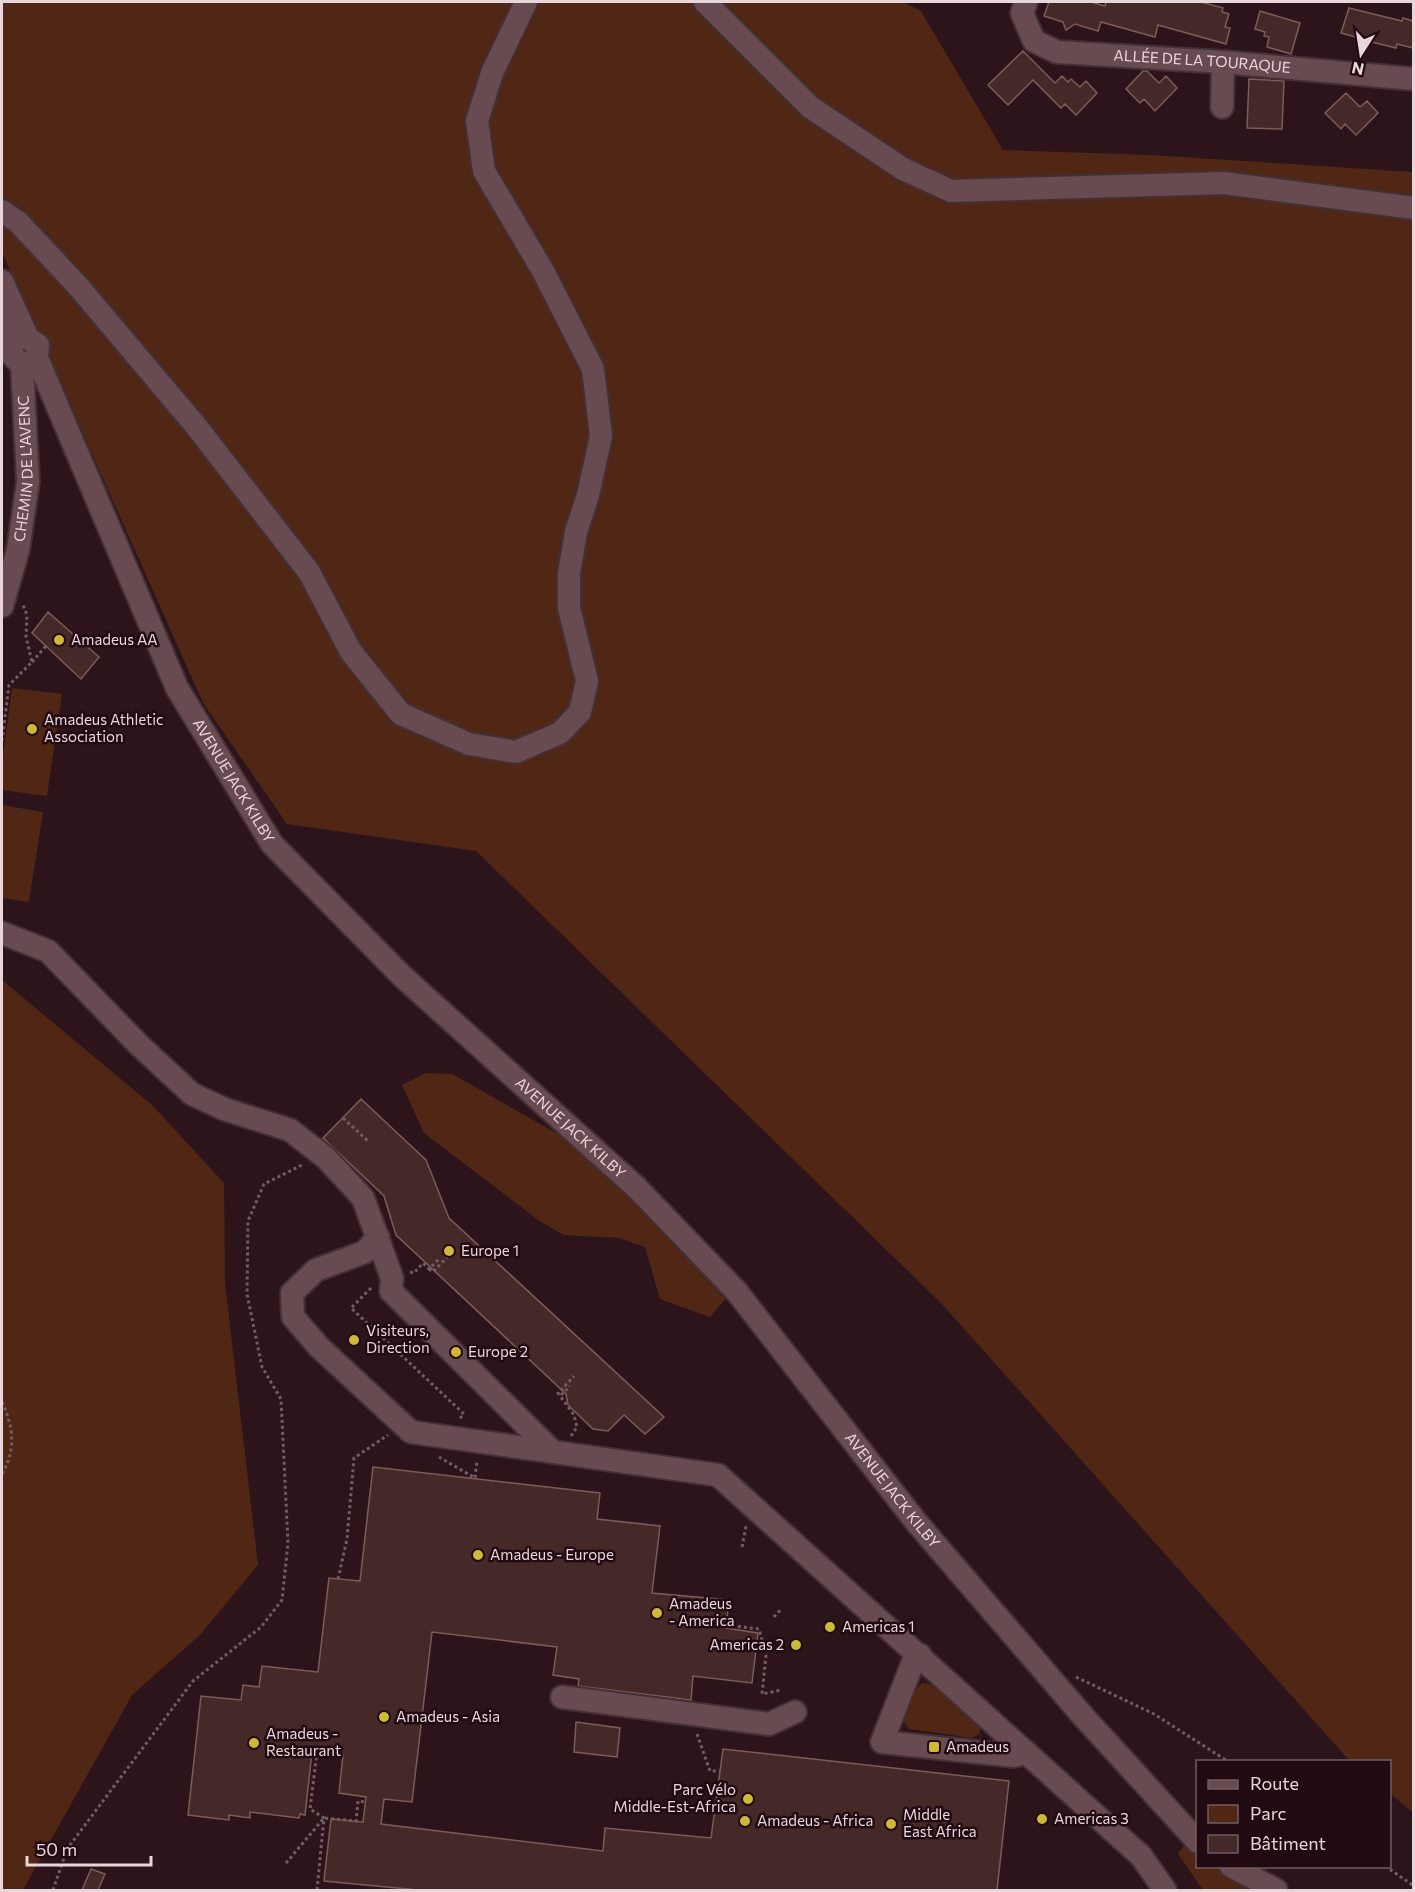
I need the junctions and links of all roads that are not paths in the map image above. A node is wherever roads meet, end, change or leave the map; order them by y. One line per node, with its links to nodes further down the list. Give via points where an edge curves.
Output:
1 (525, 2): 8 (street, via 492,73 477,121 484,171 543,271 593,369 601,436 569,573 570,608 587,681 580,712 560,733 516,752 469,744 401,714 351,652 309,572 196,426 77,285 18,222)
2 (705, 2): 7 (street, via 810,107 903,169 951,191 1224,183)
3 (1026, 2): 4 (street, ALLÉE DE LA TOURAQUE, via 1022,13 1034,41 1057,52)
4 (1223, 62): 5 (street, ALLÉE DE LA TOURAQUE); 6 (street)
5 (1413, 79)
6 (1222, 107)
7 (1413, 208)
8 (2, 211)
9 (5, 291): 10 (street, AVENUE JACK KILBY)
10 (26, 351): 11 (street, CHEMIN DE L'AVENC, via 28,482); 19 (street, AVENUE JACK KILBY, via 177,688 272,844 402,975 637,1188 737,1293 917,1523)
11 (8, 605)
12 (2, 933): 13 (street, via 48,951 192,1094 224,1109 290,1130 326,1158 363,1198)
13 (378, 1237): 14 (street, via 392,1278 391,1291); 14 (street, via 365,1252 316,1270 292,1293 293,1317 319,1347 411,1432)
14 (550, 1450): 15 (street, via 718,1475)
15 (921, 1655): 18 (street); 18 (street, via 913,1662 882,1742 1014,1756)
16 (562, 1697): 17 (street, via 769,1724)
17 (795, 1712)
18 (1026, 1752): 21 (street, via 1141,1856)
19 (1196, 1841)
20 (1235, 1868): 22 (street)
21 (1165, 1890)
22 (1276, 1890)

